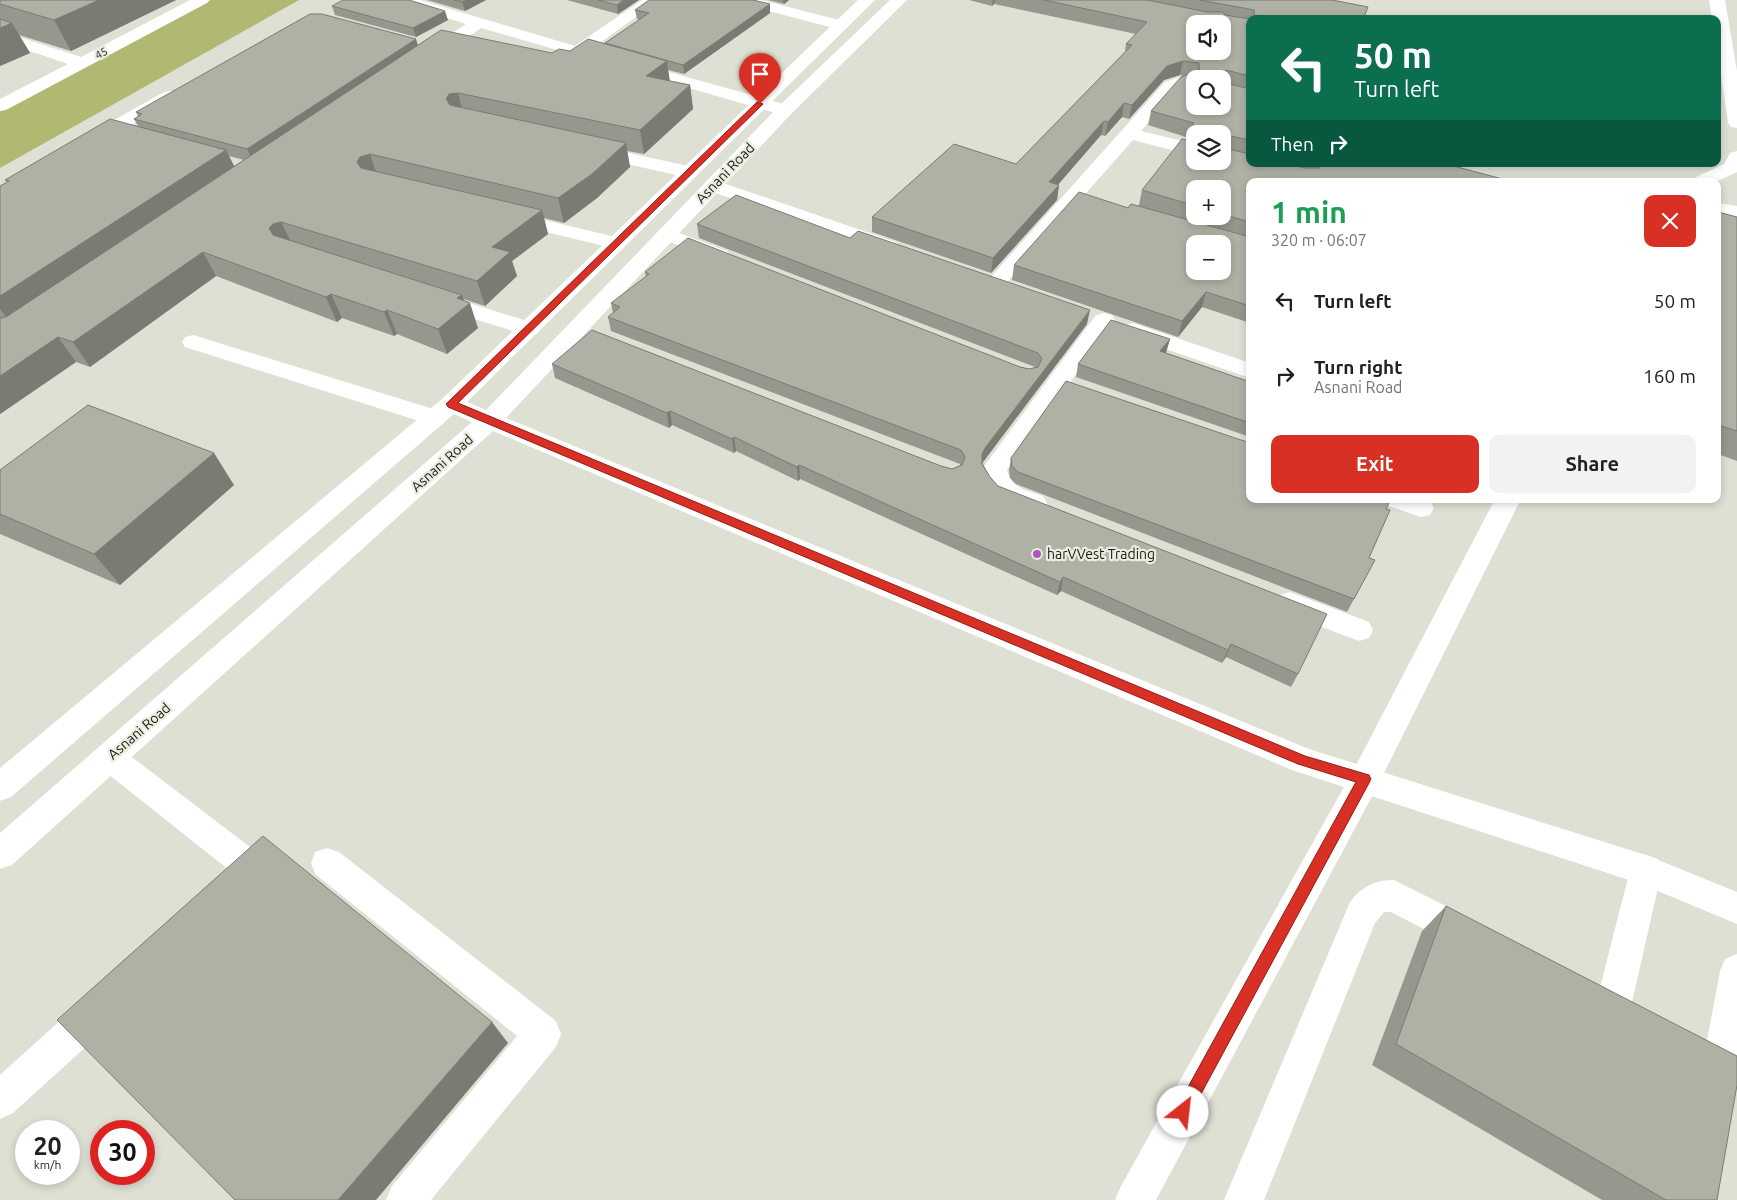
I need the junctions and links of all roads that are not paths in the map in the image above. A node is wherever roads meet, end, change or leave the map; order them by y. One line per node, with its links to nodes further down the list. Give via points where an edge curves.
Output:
1 (202, 0): 18 (street, 45)
2 (404, 0): 11 (street)
3 (652, 0): 16 (street)
4 (742, 0): 13 (street)
5 (867, 0): 13 (street, Asnani Road)
6 (899, 0): 25 (street, Asnani Road)
7 (1717, 0): 8 (street)
8 (1720, 15)
9 (1721, 18): 10 (street)
10 (1737, 21)
11 (479, 22): 16 (street); 19 (street, via 429,47)
12 (1721, 23): 22 (street)
13 (841, 25): 23 (street, Asnani Road)
14 (0, 36): 18 (street)
15 (1737, 50): 17 (street)
16 (577, 52): 23 (street)
17 (1737, 61)
18 (82, 63): 24 (street, 45)
19 (414, 66)
20 (1186, 83): 28 (street, via 1171,86)
21 (185, 88): 27 (street)
22 (1734, 91): 26 (street)
23 (760, 104): 25 (street); 34 (street, Asnani Road)
24 (0, 106)
25 (785, 110): 36 (street, Asnani Road)
26 (1737, 122)
27 (108, 131): 29 (street); 32 (street)
28 (1130, 134): 31 (street); 44 (street, via 1084,198)
29 (136, 139)
30 (576, 147): 34 (street)
31 (1186, 148)
32 (75, 150)
33 (1737, 157): 35 (street, via 1731,168)
34 (690, 172): 41 (street, Asnani Road)
35 (1709, 178)
36 (714, 186): 40 (street, Asnani Road); 42 (street)
37 (1721, 209): 38 (street)
38 (1737, 212)
39 (491, 213): 41 (street)
40 (666, 234): 43 (street); 50 (street, Asnani Road, via 586,330)
41 (617, 243): 46 (street, Asnani Road)
42 (911, 254)
43 (740, 263)
44 (995, 283)
45 (421, 295): 46 (street)
46 (529, 329): 49 (street, Asnani Road)
47 (193, 342): 49 (street)
48 (1246, 369): 54 (street, via 1095,317 1067,384 994,469 996,482 1006,492)
49 (443, 411): 50 (street); 59 (street, Asnani Road)
50 (490, 420): 57 (street, Asnani Road); 58 (street, via 1302,760)
51 (1407, 503): 53 (street)
52 (1506, 503): 58 (street)
53 (1422, 508)
54 (1052, 510)
55 (1266, 594): 56 (street)
56 (1359, 630)
57 (109, 757): 60 (street, Asnani Road); 63 (street, via 254,870)
58 (1365, 779): 62 (street); 72 (street)
59 (0, 787)
60 (0, 854)
61 (327, 862): 71 (street, via 543,1034)
62 (1646, 870): 64 (street); 68 (street)
63 (218, 903)
64 (1737, 908)
65 (1498, 951): 73 (street, via 1394,896 1380,895 1370,902 1362,913)
66 (1737, 971): 69 (street)
67 (123, 988): 70 (street)
68 (1611, 1011)
69 (1717, 1066)
70 (0, 1100)
71 (406, 1200)
72 (1135, 1200)
73 (1244, 1200)

